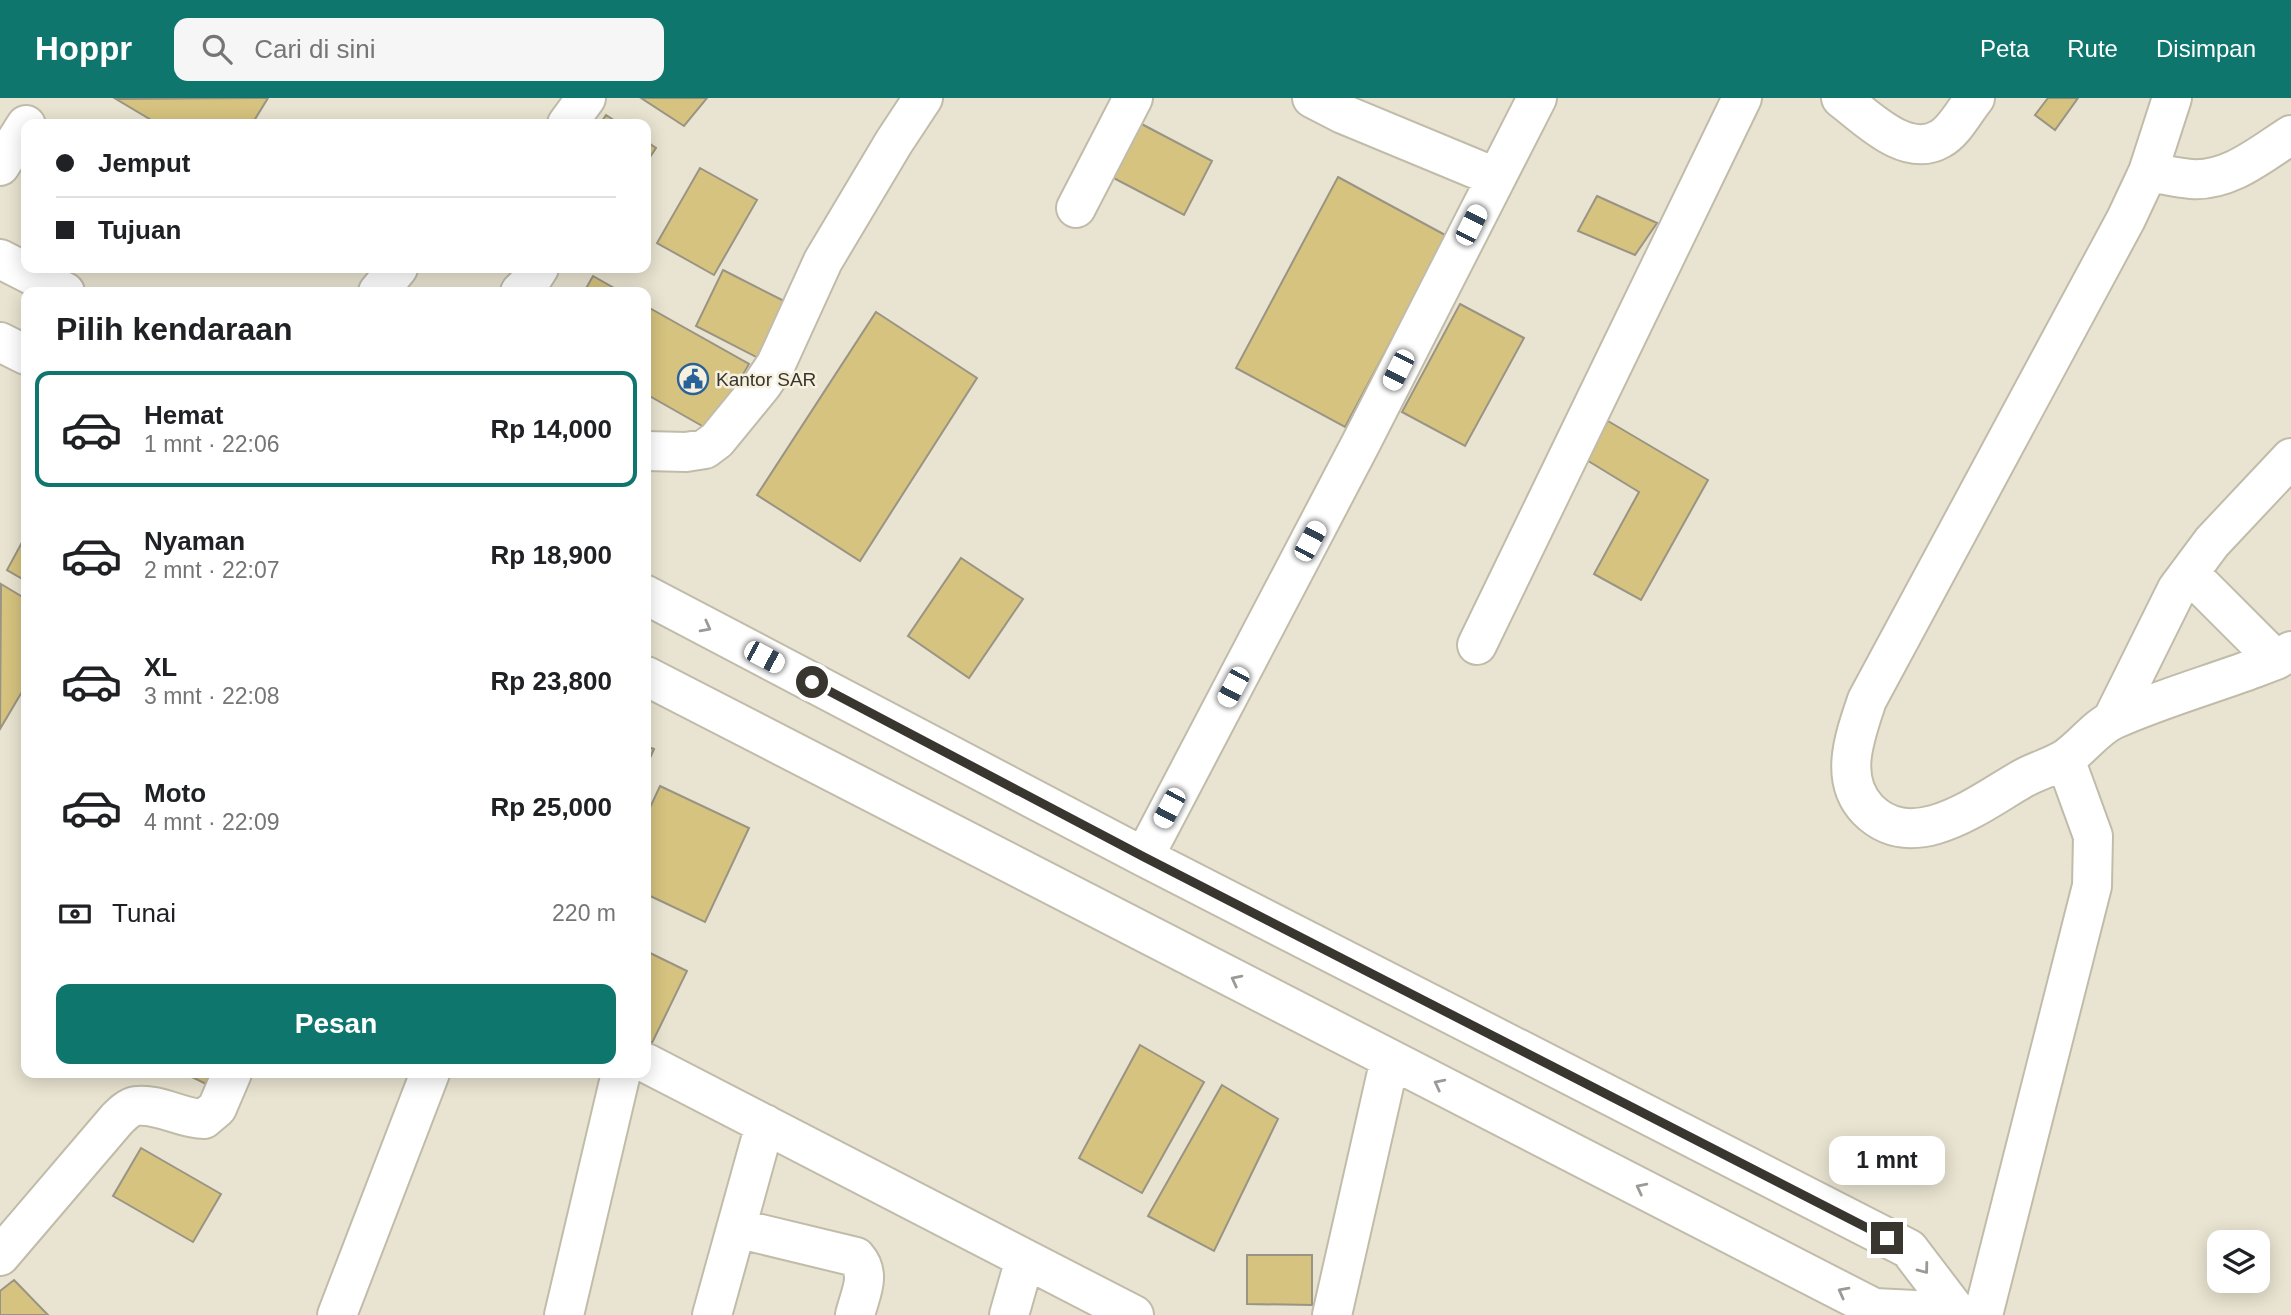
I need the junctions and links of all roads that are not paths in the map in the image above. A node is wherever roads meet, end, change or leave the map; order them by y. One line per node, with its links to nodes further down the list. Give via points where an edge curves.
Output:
1 (43, 98): 11 (street)
2 (586, 98): 12 (street)
3 (923, 98): 29 (street, via 823,261 762,385 705,449)
4 (1133, 98): 18 (street)
5 (1312, 98): 17 (street)
6 (1537, 98): 17 (street)
7 (1742, 98): 33 (street)
8 (1841, 98): 9 (street, via 1890,135 1927,145 1942,139)
9 (1975, 98)
10 (2172, 98): 16 (street)
11 (29, 119)
12 (570, 119)
13 (21, 132): 15 (street)
14 (2291, 135): 16 (street, via 2216,178)
15 (0, 166)
16 (2148, 172): 37 (street, via 2087,295 1867,700 1852,745 1850,770 1870,812 1900,827 1915,828 1932,827 1965,812 2025,776)
17 (1495, 177): 38 (street, via 1355,456)
18 (1076, 208)
19 (0, 258): 20 (street)
20 (21, 269)
21 (29, 273): 24 (street)
22 (394, 273): 25 (street)
23 (536, 273): 26 (street)
24 (55, 287)
25 (383, 287)
26 (525, 287)
27 (0, 341): 28 (street)
28 (21, 352)
29 (651, 451)
30 (2291, 458): 31 (street)
31 (2189, 573): 34 (street); 36 (street)
32 (651, 598): 38 (street, one-way to 38)
33 (1477, 645)
34 (2284, 655): 36 (street)
35 (651, 679): 39 (street, one-way to 35)
36 (2112, 720): 37 (street)
37 (2065, 759): 48 (street, via 2093,836 2092,887)
38 (1144, 857): 48 (street, one-way to 48, via 1909,1250)
39 (1390, 1059): 48 (street, one-way to 39, via 1874,1308); 55 (street)
40 (651, 1066): 44 (street)
41 (230, 1078): 46 (street, via 217,1108 204,1119 149,1107 129,1109)
42 (428, 1078): 49 (street)
43 (620, 1078): 50 (street)
44 (765, 1124): 45 (street); 47 (street)
45 (736, 1228): 51 (street); 52 (street, via 856,1257 865,1279)
46 (0, 1256)
47 (1024, 1259): 53 (street); 54 (street)
48 (1967, 1314)
49 (337, 1315)
50 (564, 1315)
51 (712, 1315)
52 (855, 1315)
53 (1009, 1315)
54 (1134, 1315)
55 (1332, 1315)

